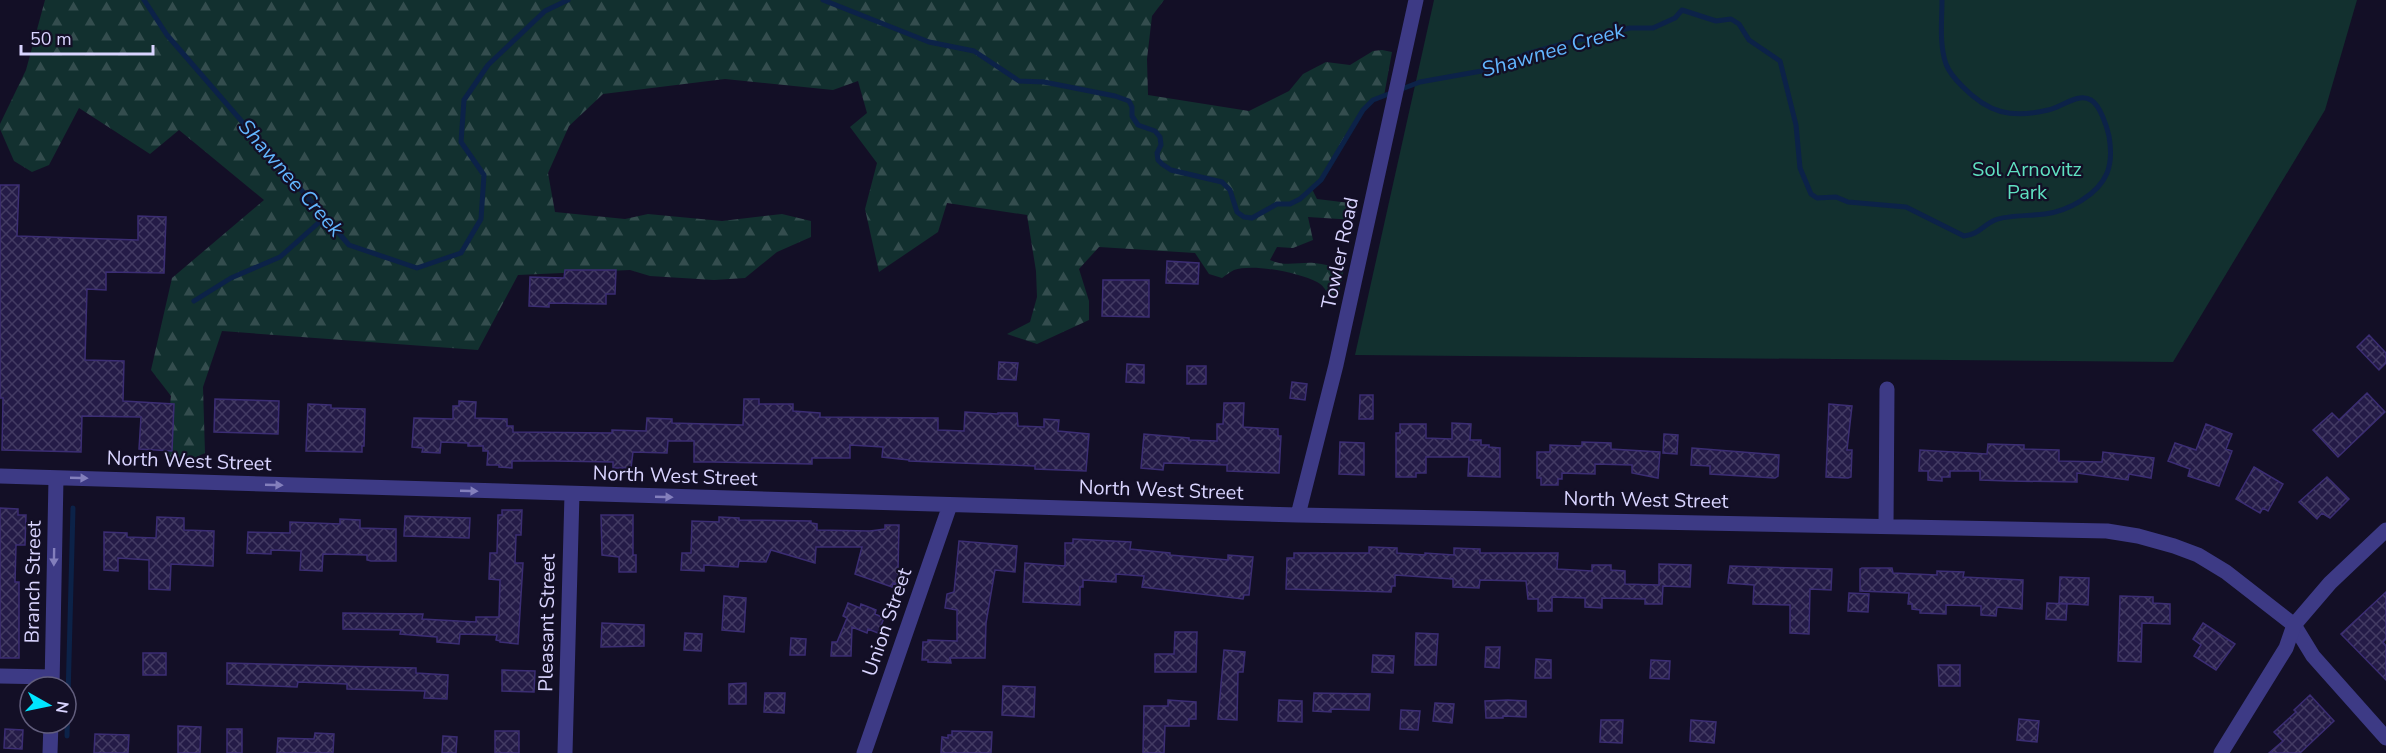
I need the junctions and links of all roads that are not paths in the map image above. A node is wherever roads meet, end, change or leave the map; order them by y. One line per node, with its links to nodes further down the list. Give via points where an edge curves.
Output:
1 (1416, 0): 7 (street, Towler Road, via 1336,365)
2 (1887, 389): 8 (street)
3 (0, 476): 4 (street, North West Street)
4 (56, 478): 5 (street, North West Street, one-way to 5); 11 (street, Branch Street, one-way to 11)
5 (572, 494): 6 (street, North West Street, one-way to 6); 17 (street, Pleasant Street)
6 (950, 505): 7 (street, North West Street); 18 (street, Union Street)
7 (1298, 515): 8 (street, North West Street)
8 (1886, 526): 10 (street, North West Street, via 2107,531 2138,536 2198,555)
9 (2386, 530): 10 (street)
10 (2294, 625): 15 (street, via 2313,656); 19 (street, via 2286,648)
11 (52, 675)
12 (0, 676): 13 (street)
13 (18, 678)
14 (51, 735): 16 (street)
15 (2386, 738)
16 (50, 753)
17 (565, 753)
18 (864, 753)
19 (2221, 753)

